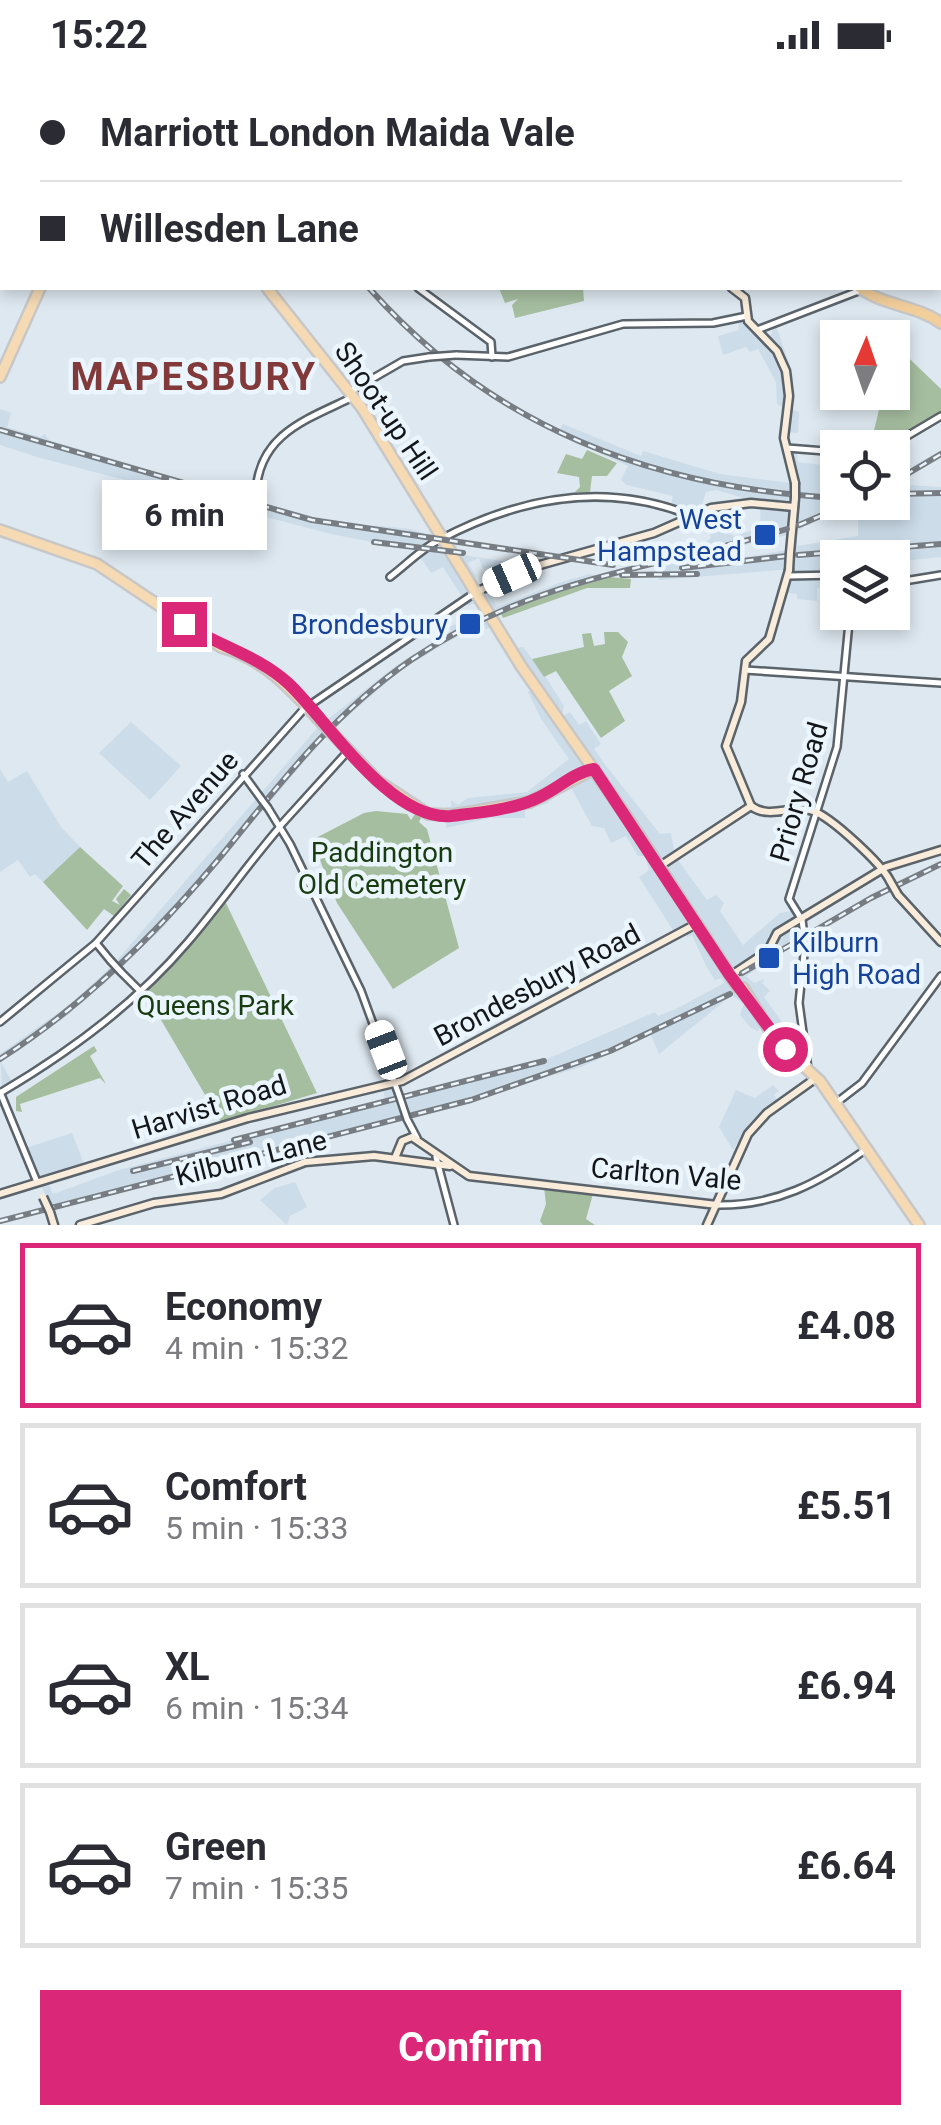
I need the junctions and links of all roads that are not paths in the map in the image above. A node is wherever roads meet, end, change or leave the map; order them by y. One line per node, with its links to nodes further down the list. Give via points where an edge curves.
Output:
1 (39, 290): 13 (main road)
2 (270, 290): 14 (main road, Shoot-up Hill)
3 (421, 290): 12 (street, via 491,342)
4 (734, 290): 7 (main road, via 746,300)
5 (859, 290): 9 (street)
6 (867, 290): 8 (highway)
7 (747, 316): 10 (main road); 12 (street, via 623,324)
8 (941, 323)
9 (770, 324): 10 (street); 11 (street)
10 (757, 330): 11 (main road)
11 (768, 340): 17 (main road, via 786,371)
12 (492, 358): 14 (street, bridge, via 403,362)
13 (0, 377)
14 (352, 394): 22 (main road, Shoot-up Hill); 23 (street, bridge, via 275,440 259,466)
15 (941, 416): 16 (street)
16 (910, 434)
17 (787, 448): 18 (street); 19 (main road, bridge)
18 (820, 451)
19 (794, 507): 20 (main road, via 729,505); 24 (main road, bridge)
20 (692, 516): 22 (street, via 564,495); 29 (main road, via 529,568)
21 (0, 530): 34 (main road, via 97,564 221,647 248,654)
22 (442, 538): 27 (street); 29 (main road)
23 (252, 544)
24 (788, 573): 25 (street); 31 (main road, via 769,639 748,656)
25 (820, 574)
26 (941, 575): 28 (street)
27 (390, 577)
28 (910, 580)
29 (476, 592): 34 (street, The Avenue); 36 (main road)
30 (848, 630): 32 (street, Priory Road)
31 (744, 670): 32 (street); 38 (main road, via 726,748)
32 (845, 678): 33 (street); 39 (street, Priory Road, via 842,722)
33 (941, 683)
34 (307, 706): 35 (main road, bridge); 37 (street, The Avenue)
35 (349, 750): 36 (main road, via 397,795 428,814 446,816 530,802); 40 (street)
36 (594, 769): 42 (main road)
37 (243, 774): 40 (street, bridge); 47 (street, The Avenue)
38 (751, 806): 39 (main road); 42 (main road)
39 (818, 814): 43 (main road); 44 (street, Priory Road, via 790,896)
40 (278, 824): 50 (street, via 186,945); 54 (street, via 361,991)
41 (941, 850): 43 (main road)
42 (660, 866): 45 (main road)
43 (884, 868): 44 (main road); 46 (main road, bridge, via 898,895)
44 (801, 918): 48 (main road, via 775,935 768,952); 52 (street, Priory Road, bridge, via 799,1003)
45 (697, 923): 48 (main road); 54 (main road, Brondesbury Road)
46 (941, 942)
47 (96, 944): 50 (street, bridge); 51 (street, The Avenue)
48 (731, 974): 52 (main road, bridge, via 777,1042)
49 (941, 976): 56 (street, via 860,1086)
50 (140, 991): 55 (street)
51 (0, 1022)
52 (808, 1066): 53 (main road)
53 (817, 1077): 56 (main road); 65 (main road, via 748,1134)
54 (396, 1083): 57 (street, bridge); 63 (main road, Harvist Road, via 248,1118)
55 (0, 1093): 63 (street)
56 (836, 1103): 60 (main road)
57 (410, 1127): 58 (street); 59 (street)
58 (407, 1137): 59 (main road); 61 (main road)
59 (417, 1138): 62 (main road)
60 (868, 1148): 65 (street, Carlton Vale, via 789,1195); 71 (main road)
61 (400, 1157): 62 (main road, Kilburn Lane); 66 (main road, Kilburn Lane, via 300,1164 221,1194 154,1203)
62 (435, 1157): 65 (main road, Carlton Vale, via 472,1176); 69 (street)
63 (37, 1182): 64 (main road, Harvist Road); 67 (main road, bridge)
64 (0, 1194)
65 (717, 1205): 70 (main road)
66 (97, 1222): 68 (main road, Kilburn Lane)
67 (54, 1225)
68 (80, 1225)
69 (454, 1225)
70 (706, 1225)
71 (919, 1225)

